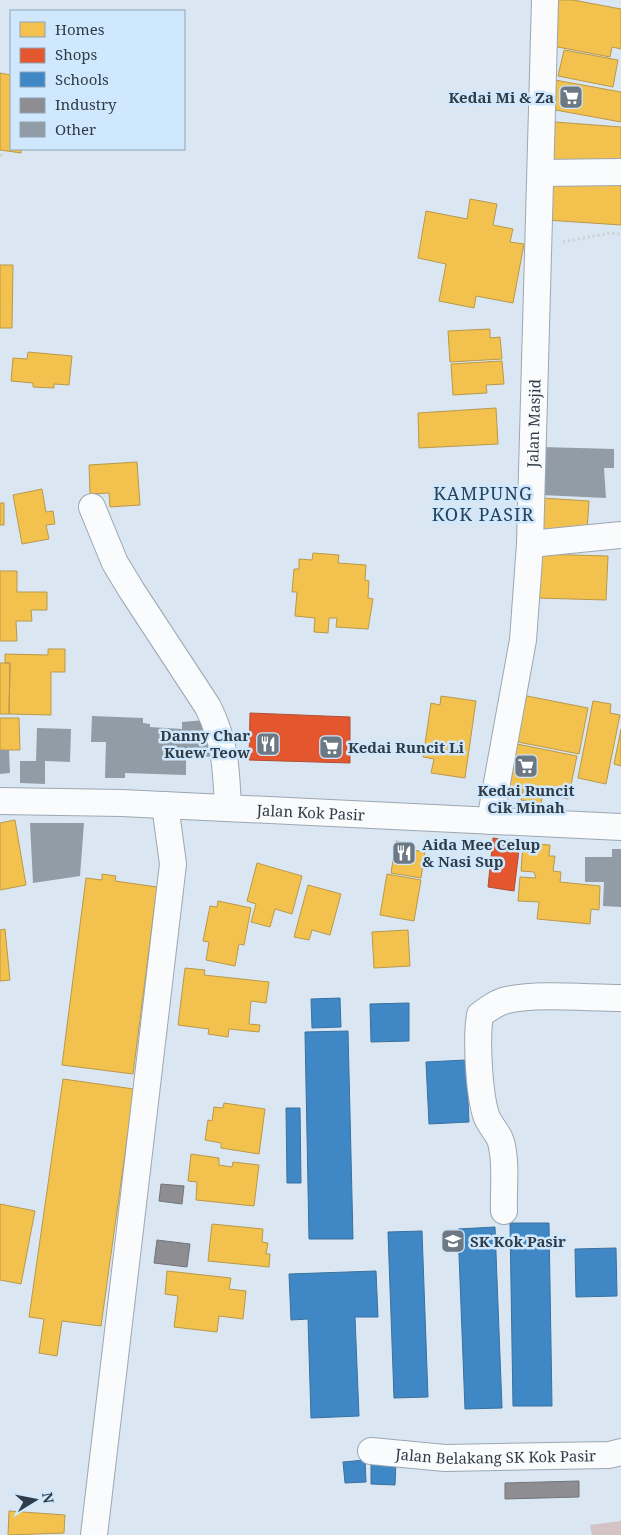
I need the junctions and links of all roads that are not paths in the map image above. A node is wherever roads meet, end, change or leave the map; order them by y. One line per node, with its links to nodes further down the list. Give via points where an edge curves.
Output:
1 (545, 0): 3 (street, Jalan Masjid)
2 (621, 172): 3 (street)
3 (541, 173): 6 (street, Jalan Masjid)
4 (92, 507): 9 (street, via 115,563 219,728 225,750)
5 (621, 535): 6 (street)
6 (530, 544): 10 (street, Jalan Masjid, via 523,640)
7 (0, 801): 8 (street, Jalan Kok Pasir)
8 (165, 805): 9 (street, Jalan Kok Pasir); 16 (street, via 172,864)
9 (228, 808): 10 (street, Jalan Kok Pasir)
10 (490, 821): 11 (street, Jalan Kok Pasir)
11 (621, 827)
12 (621, 998): 13 (street, via 506,1000 480,1015 477,1033 483,1102 503,1155)
13 (504, 1211)
14 (371, 1451): 15 (street, Jalan Belakang SK Kok Pasir, via 445,1458 609,1455)
15 (621, 1452)
16 (94, 1535)

